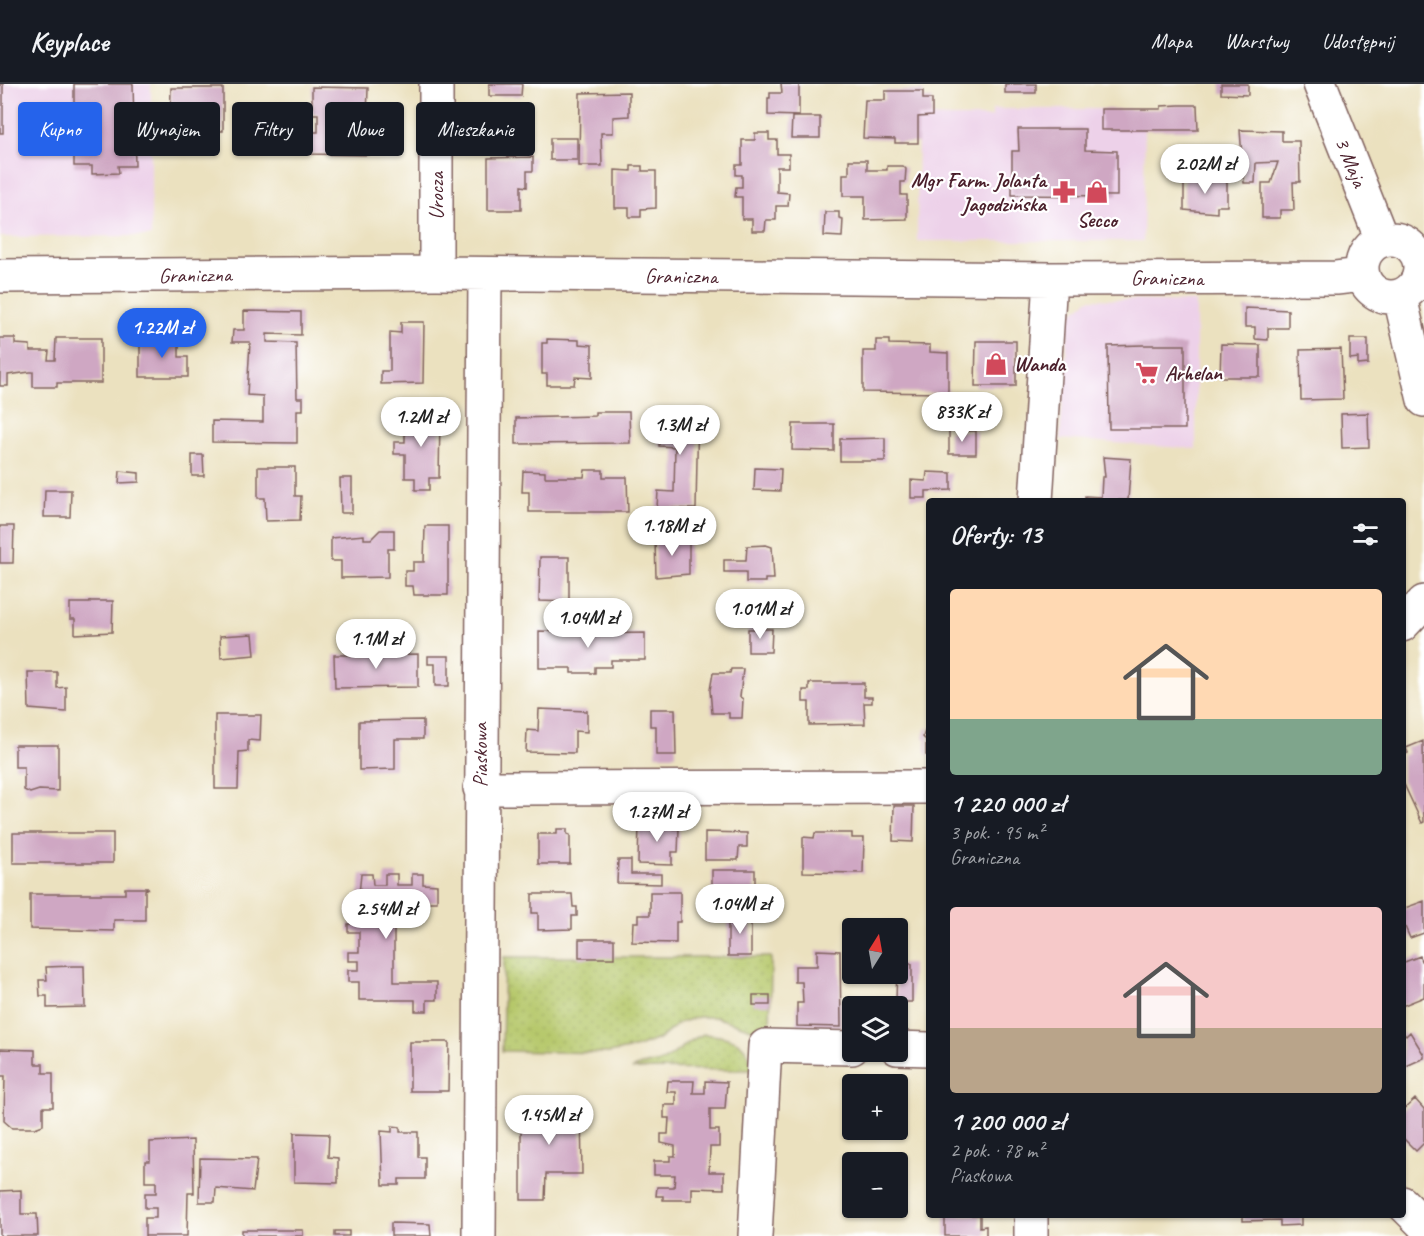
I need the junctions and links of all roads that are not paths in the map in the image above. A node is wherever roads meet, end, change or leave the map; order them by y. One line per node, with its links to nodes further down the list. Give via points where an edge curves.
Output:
1 (436, 84): 5 (street, Urocza)
2 (1320, 84): 3 (street, 3 Maja)
3 (1382, 240): 4 (street, via 1396,240 1412,247); 7 (street, via 1365,254)
4 (1422, 265): 10 (street, via 1416,285)
5 (436, 273): 6 (street, Graniczna); 8 (street, Graniczna)
6 (485, 274): 9 (street, Graniczna); 16 (street, Piaskowa)
7 (1362, 275): 9 (street, Graniczna); 10 (street, via 1376,294)
8 (0, 276)
9 (1050, 279): 12 (street)
10 (1400, 297): 11 (street)
11 (1424, 400)
12 (1036, 498)
13 (1424, 602): 14 (street)
14 (1406, 621)
15 (926, 787): 16 (street)
16 (480, 788): 24 (street, Piaskowa)
17 (842, 1048): 23 (street, via 765,1046)
18 (908, 1048): 19 (street)
19 (926, 1049)
20 (1406, 1207): 22 (street)
21 (1031, 1218): 25 (street)
22 (1424, 1225)
23 (756, 1229)
24 (479, 1236)
25 (1031, 1236)

